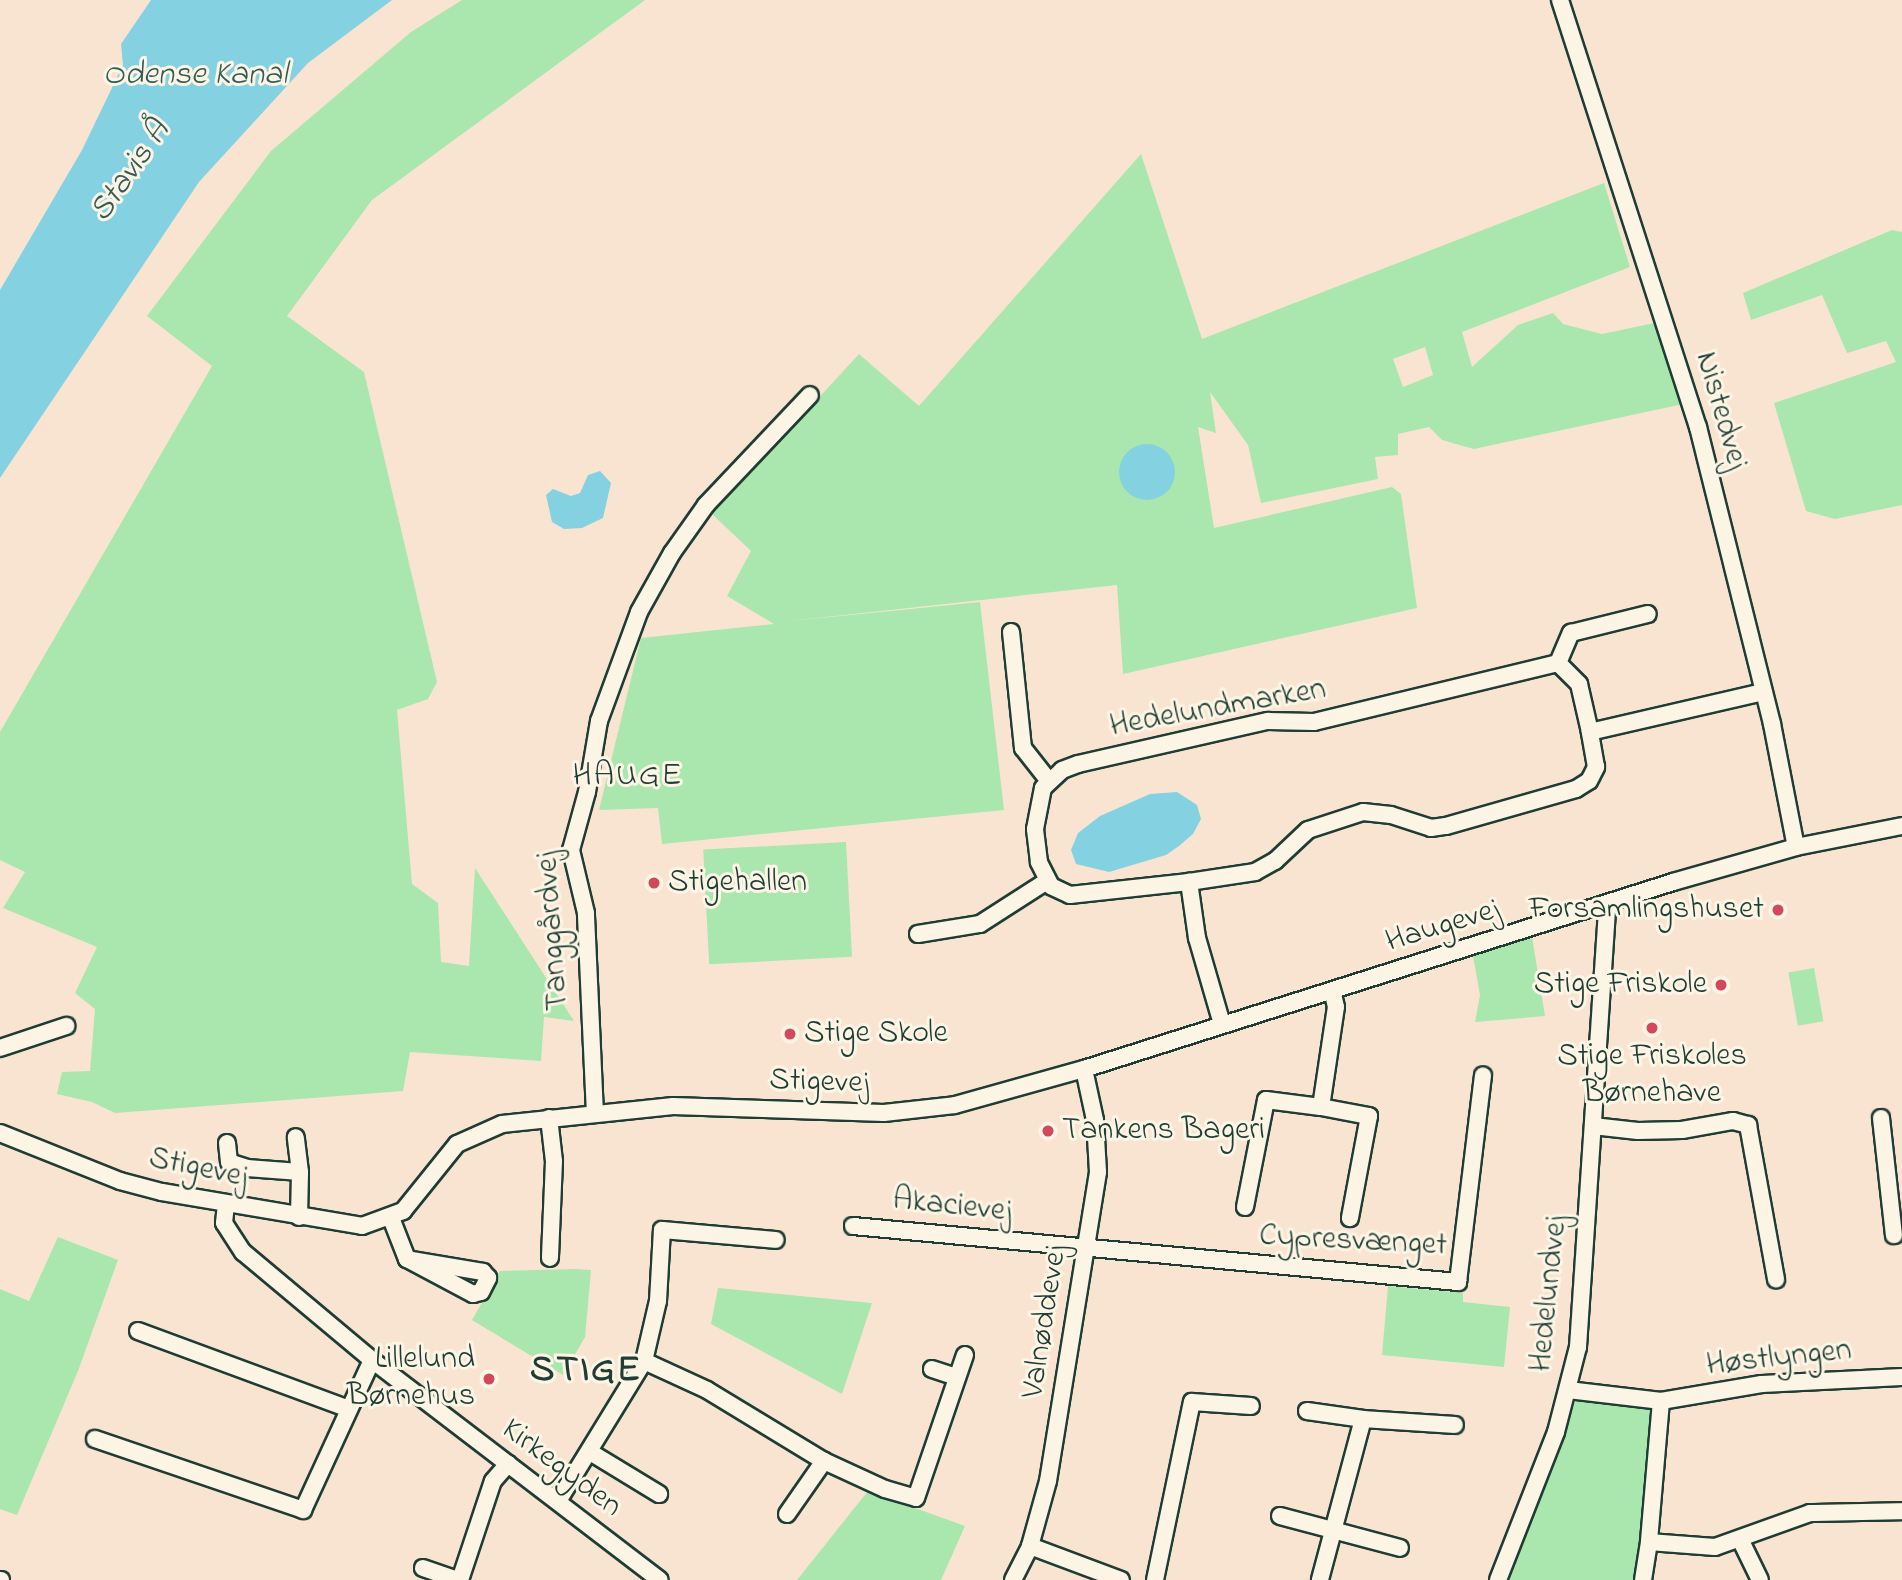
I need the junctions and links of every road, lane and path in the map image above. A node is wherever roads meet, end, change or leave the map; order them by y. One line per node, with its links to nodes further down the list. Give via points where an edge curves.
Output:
1 (1560, 0): 6 (street, Nistedvej, via 1698,427)
2 (810, 394): 22 (street, Tanggårdvej, via 706,505 672,553 632,626 598,721 587,792 571,850 586,913)
3 (1648, 614): 5 (street, via 1571,633)
4 (1011, 632): 8 (street, via 1023,748)
5 (1558, 663): 7 (street, via 1579,684); 8 (street, Hedelundmarken, via 1359,703 1301,724 1268,721 1078,764)
6 (1763, 692): 7 (street); 10 (street, Nistedvej)
7 (1590, 732): 12 (street, via 1596,767 1589,781 1576,789 1446,827 1431,828 1363,812 1308,830 1255,872)
8 (1046, 784): 11 (street, via 1035,829)
9 (1902, 826): 10 (street, Haugevej)
10 (1796, 847): 13 (street, Haugevej)
11 (1047, 881): 12 (street, via 1070,895); 14 (street, via 980,924)
12 (1189, 882): 16 (street, via 1197,938)
13 (1607, 906): 15 (street, Haugevej); 25 (street, Hedelundvej)
14 (918, 934)
15 (1332, 990): 16 (street, Haugevej); 21 (street, via 1336,1007)
16 (1222, 1024): 19 (street, Haugevej)
17 (66, 1026): 18 (street)
18 (0, 1048)
19 (1084, 1069): 22 (street, Stigevej, via 954,1105 896,1112 673,1106); 39 (street, Valnøddevej, via 1095,1120 1098,1172)
20 (1483, 1076): 39 (street, Cypresvænget, via 1458,1282)
21 (1321, 1107): 32 (street, via 1266,1100); 35 (street, via 1369,1116)
22 (595, 1114): 23 (street, Stigevej)
23 (549, 1118): 34 (street, Stigevej, via 502,1124 457,1144 414,1202); 40 (street, via 554,1161)
24 (1881, 1118): 29 (street)
25 (1593, 1126): 42 (street, via 1637,1131 1682,1130 1733,1121 1748,1125); 50 (street, Hedelundvej, via 1578,1347)
26 (0, 1133): 31 (street, Stigevej, via 120,1181)
27 (296, 1137): 30 (street)
28 (227, 1143): 30 (street, via 229,1162)
29 (1894, 1170): 37 (street)
30 (300, 1172): 33 (street)
31 (226, 1204): 33 (street, Stigevej); 45 (street, Kirkegyden, via 224,1223 230,1239)
32 (1245, 1207)
33 (299, 1217): 34 (street, Stigevej, via 362,1226)
34 (391, 1218): 41 (street)
35 (1350, 1218)
36 (853, 1226): 39 (street, Akacievej)
37 (1894, 1235)
38 (776, 1240): 46 (street, via 662,1230 658,1301)
39 (1087, 1249): 69 (street, Valnøddevej, via 1048,1481)
40 (550, 1258)
41 (407, 1259)
42 (1776, 1279)
43 (138, 1331): 53 (street)
44 (965, 1355): 48 (street)
45 (372, 1360): 53 (street); 60 (street, Kirkegyden)
46 (645, 1361): 58 (street); 59 (street, via 707,1390)
47 (932, 1369): 48 (street)
48 (957, 1377): 59 (street, via 916,1498 884,1489)
49 (1902, 1377): 51 (street, Høstlyngen, via 1786,1381)
50 (1569, 1390): 51 (street, Høstlyngen); 78 (street, Hedelundvej)
51 (1661, 1401): 68 (street)
52 (1251, 1406): 76 (street, via 1192,1402)
53 (349, 1409): 57 (street, via 303,1510)
54 (1307, 1412): 55 (street)
55 (1363, 1419): 56 (street); 66 (street)
56 (1455, 1425)
57 (95, 1439)
58 (590, 1452): 61 (street); 62 (street)
59 (824, 1461): 64 (street)
60 (508, 1464): 62 (street, Kirkegyden); 72 (street, via 493,1481)
61 (659, 1494)
62 (558, 1502): 73 (street, Kirkegyden)
63 (1902, 1511): 67 (street, via 1810,1513)
64 (787, 1514)
65 (1280, 1516): 66 (street)
66 (1333, 1531): 70 (street); 77 (street)
67 (1741, 1541): 68 (street, via 1699,1548); 80 (street)
68 (1649, 1542): 79 (street)
69 (1030, 1546): 74 (street, Valnøddevej); 75 (street)
70 (1400, 1548)
71 (423, 1568): 72 (street)
72 (458, 1580)
73 (660, 1580)
74 (1013, 1580)
75 (1121, 1580)
76 (1155, 1580)
77 (1320, 1580)
78 (1498, 1580)
79 (1643, 1580)
80 (1760, 1580)

